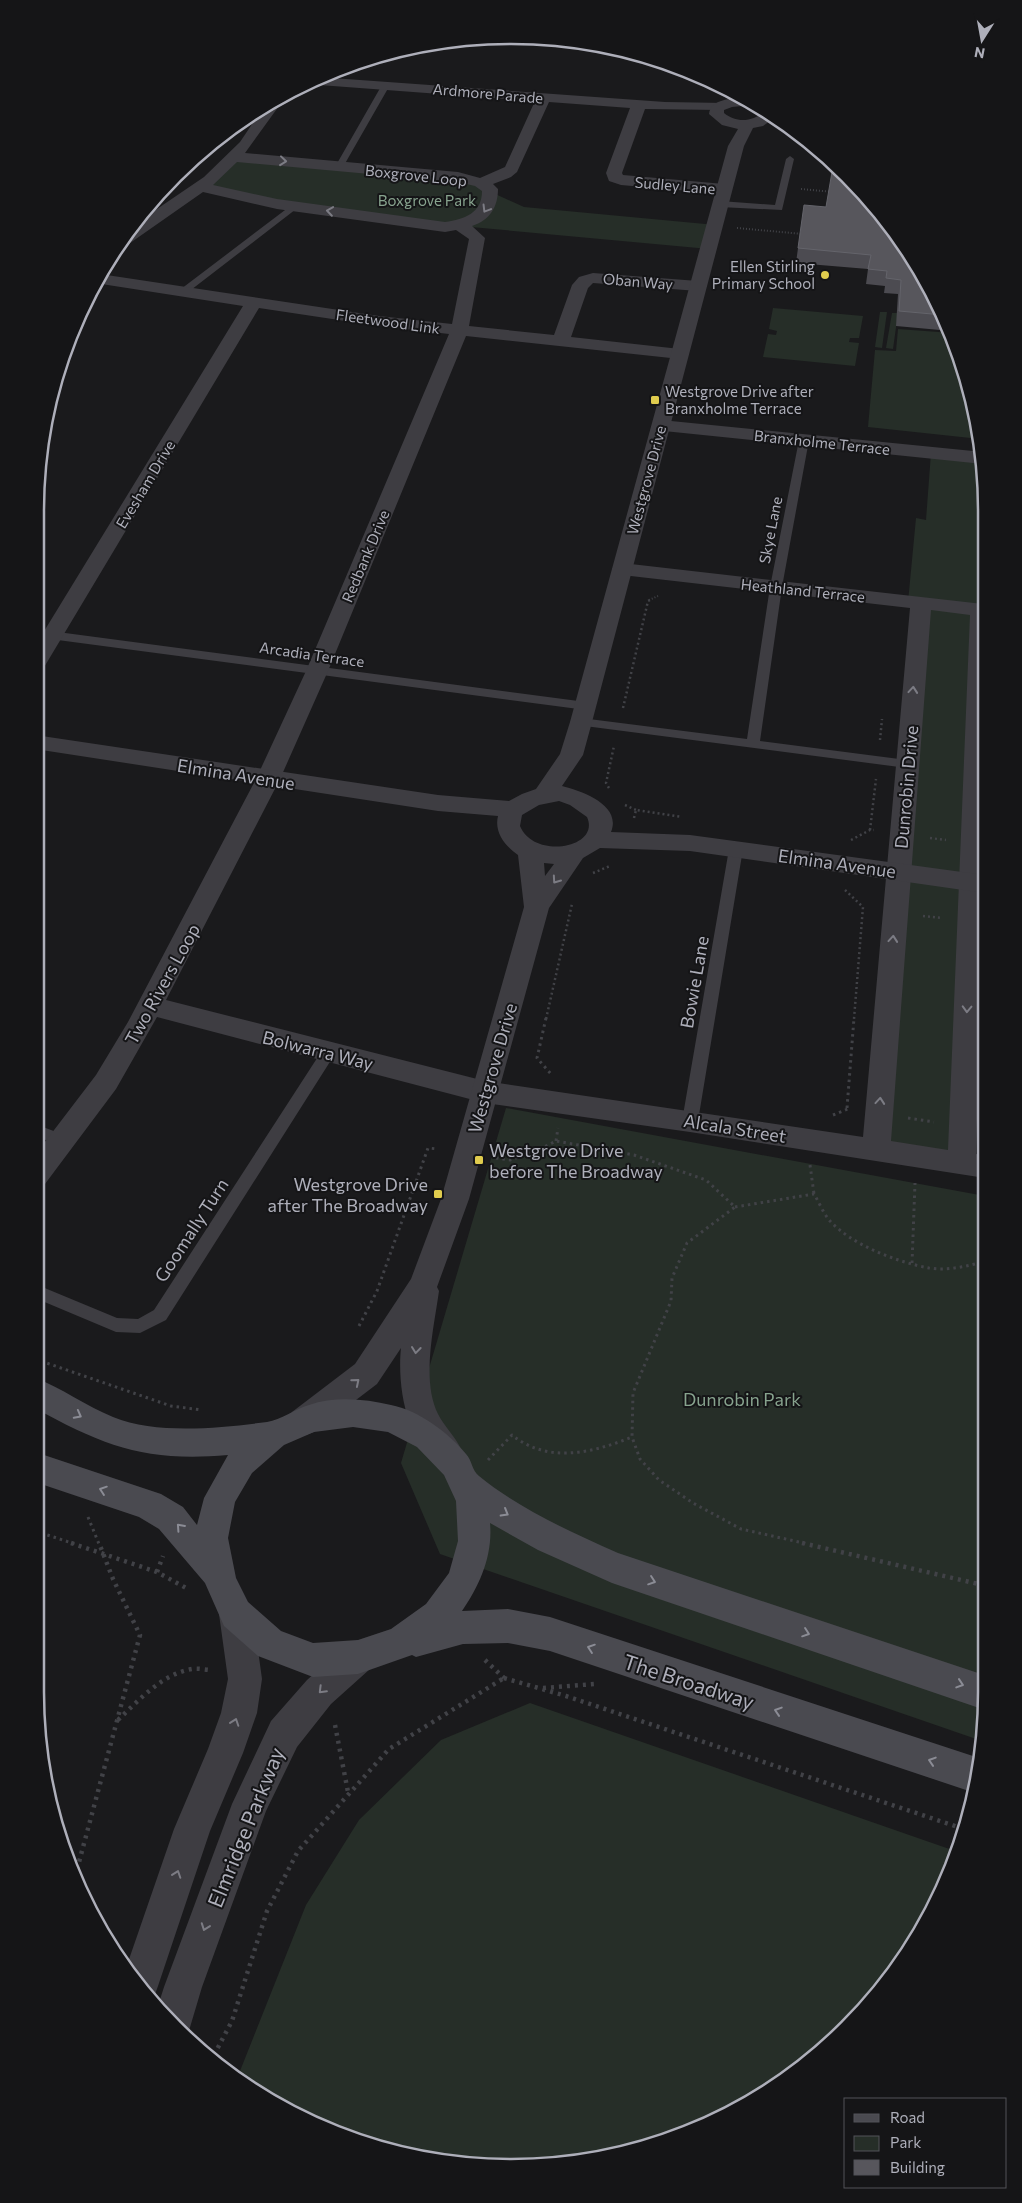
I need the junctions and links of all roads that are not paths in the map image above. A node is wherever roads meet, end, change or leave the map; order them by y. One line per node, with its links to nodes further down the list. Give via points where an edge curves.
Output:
1 (326, 82): 2 (street, Ardmore Parade)
2 (386, 85): 3 (street, Ardmore Parade); 13 (lane)
3 (544, 98): 5 (street, Ardmore Parade); 14 (street, via 512,169)
4 (738, 103): 7 (street)
5 (639, 104): 7 (street, Ardmore Parade); 16 (street, Sudley Lane, via 615,178)
6 (270, 110): 11 (street)
7 (721, 114): 9 (street); 10 (street)
8 (766, 119): 9 (street)
9 (748, 124): 10 (street, Westgrove Drive)
10 (736, 146): 16 (street, Westgrove Drive)
11 (234, 156): 13 (street, Boxgrove Loop, one-way to 13); 15 (street)
12 (790, 159): 16 (lane, via 779,208)
13 (339, 167): 14 (street, Boxgrove Loop)
14 (481, 183): 18 (street, Boxgrove Loop, one-way to 18, via 490,189 492,199 483,216)
15 (201, 187): 17 (street, Boxgrove Loop); 19 (street)
16 (722, 197): 21 (street, Westgrove Drive)
17 (296, 206): 18 (street, Boxgrove Loop, one-way to 17, via 423,225); 22 (lane)
18 (459, 225): 24 (street, Redbank Drive, via 478,238)
19 (138, 230)
20 (104, 280): 22 (street, Fleetwood Link)
21 (698, 286): 25 (street, Oban Way, via 587,278 580,288); 26 (street, Westgrove Drive)
22 (184, 291): 23 (street, Fleetwood Link)
23 (254, 302): 24 (street, Fleetwood Link); 34 (street, Evesham Drive)
24 (459, 331): 25 (street, Fleetwood Link); 35 (street, Redbank Drive)
25 (560, 342): 26 (street, Fleetwood Link)
26 (680, 354): 27 (street, Westgrove Drive)
27 (661, 426): 28 (street, Branxholme Terrace); 30 (street, Westgrove Drive)
28 (804, 440): 29 (street, Branxholme Terrace); 31 (lane, Skye Lane)
29 (975, 457)
30 (622, 569): 31 (street, Heathland Terrace); 36 (street, Westgrove Drive)
31 (776, 587): 32 (street, Heathland Terrace); 38 (lane, Skye Lane)
32 (920, 603): 33 (street, Heathland Terrace); 40 (street, Dunrobin Drive, one-way to 32)
33 (978, 610)
34 (44, 635): 35 (lane, Arcadia Terrace)
35 (317, 671): 36 (lane, Arcadia Terrace); 41 (street, Redbank Drive)
36 (583, 714): 38 (lane, via 619,727); 39 (street, Westgrove Drive)
37 (44, 743): 41 (street, Elmina Avenue)
38 (753, 744): 40 (lane)
39 (571, 755): 42 (street, Westgrove Drive); 43 (street)
40 (907, 764): 50 (street, Dunrobin Drive)
41 (268, 779): 44 (street, Elmina Avenue, via 438,803); 53 (street, Two Rivers Loop)
42 (546, 794): 43 (street, via 559,793); 44 (street, via 522,802)
43 (590, 806): 45 (street, via 601,822); 46 (street, Elmina Avenue)
44 (512, 818): 48 (street, via 512,836)
45 (595, 840): 46 (street, Elmina Avenue); 49 (street)
46 (690, 843): 47 (street, Elmina Avenue)
47 (736, 849): 50 (street, Elmina Avenue); 56 (lane, Bowie Lane)
48 (530, 850): 49 (street, via 544,854); 52 (street, Westgrove Drive)
49 (574, 853): 52 (street, Westgrove Drive, one-way to 52)
50 (899, 872): 51 (street, Elmina Avenue); 59 (street, Dunrobin Drive, one-way to 50)
51 (978, 883): 61 (street, one-way to 61)
52 (537, 907): 55 (street, Westgrove Drive)
53 (151, 1006): 54 (street, Bolwarra Way); 58 (street, Two Rivers Loop, via 106,1082)
54 (328, 1053): 55 (street, Bolwarra Way); 63 (lane, Goomally Turn, via 160,1315 140,1326 116,1326)
55 (485, 1092): 56 (street, Alcala Street); 62 (street, Westgrove Drive, via 455,1199)
56 (690, 1121): 59 (street, Alcala Street)
57 (44, 1133): 58 (lane)
58 (62, 1140): 60 (street, Two Rivers Loop)
59 (876, 1150): 61 (street, Alcala Street)
60 (44, 1164)
61 (974, 1165)
62 (424, 1284): 65 (street, Westgrove Drive, one-way to 62, via 366,1374); 68 (street, Westgrove Drive, one-way to 68, via 414,1370 417,1395 424,1419)
63 (44, 1295)
64 (44, 1397): 66 (main road, one-way to 66, via 96,1425 131,1437 223,1442)
65 (303, 1422): 66 (main road); 68 (main road, via 311,1418 353,1413 393,1419 428,1437)
66 (273, 1435): 69 (main road, via 241,1463 220,1498 211,1538)
67 (44, 1470): 69 (main road, one-way to 67, via 172,1518 149,1505)
68 (468, 1471): 71 (main road, via 475,1541 464,1581 438,1616 402,1643); 73 (main road, one-way to 73, via 500,1510 550,1539 612,1567)
69 (220, 1580): 70 (main road)
70 (236, 1614): 72 (main road, via 270,1644 313,1660); 75 (street, one-way to 70, via 192,1829 238,1713 245,1679)
71 (394, 1645): 72 (main road); 74 (main road, The Broadway, one-way to 71, via 550,1634 508,1626 463,1627)
72 (358, 1657): 76 (street, Elmridge Parkway, one-way to 76, via 319,1692 284,1734 250,1804)
73 (978, 1690)
74 (971, 1773)
75 (142, 1978)
76 (175, 2016)

